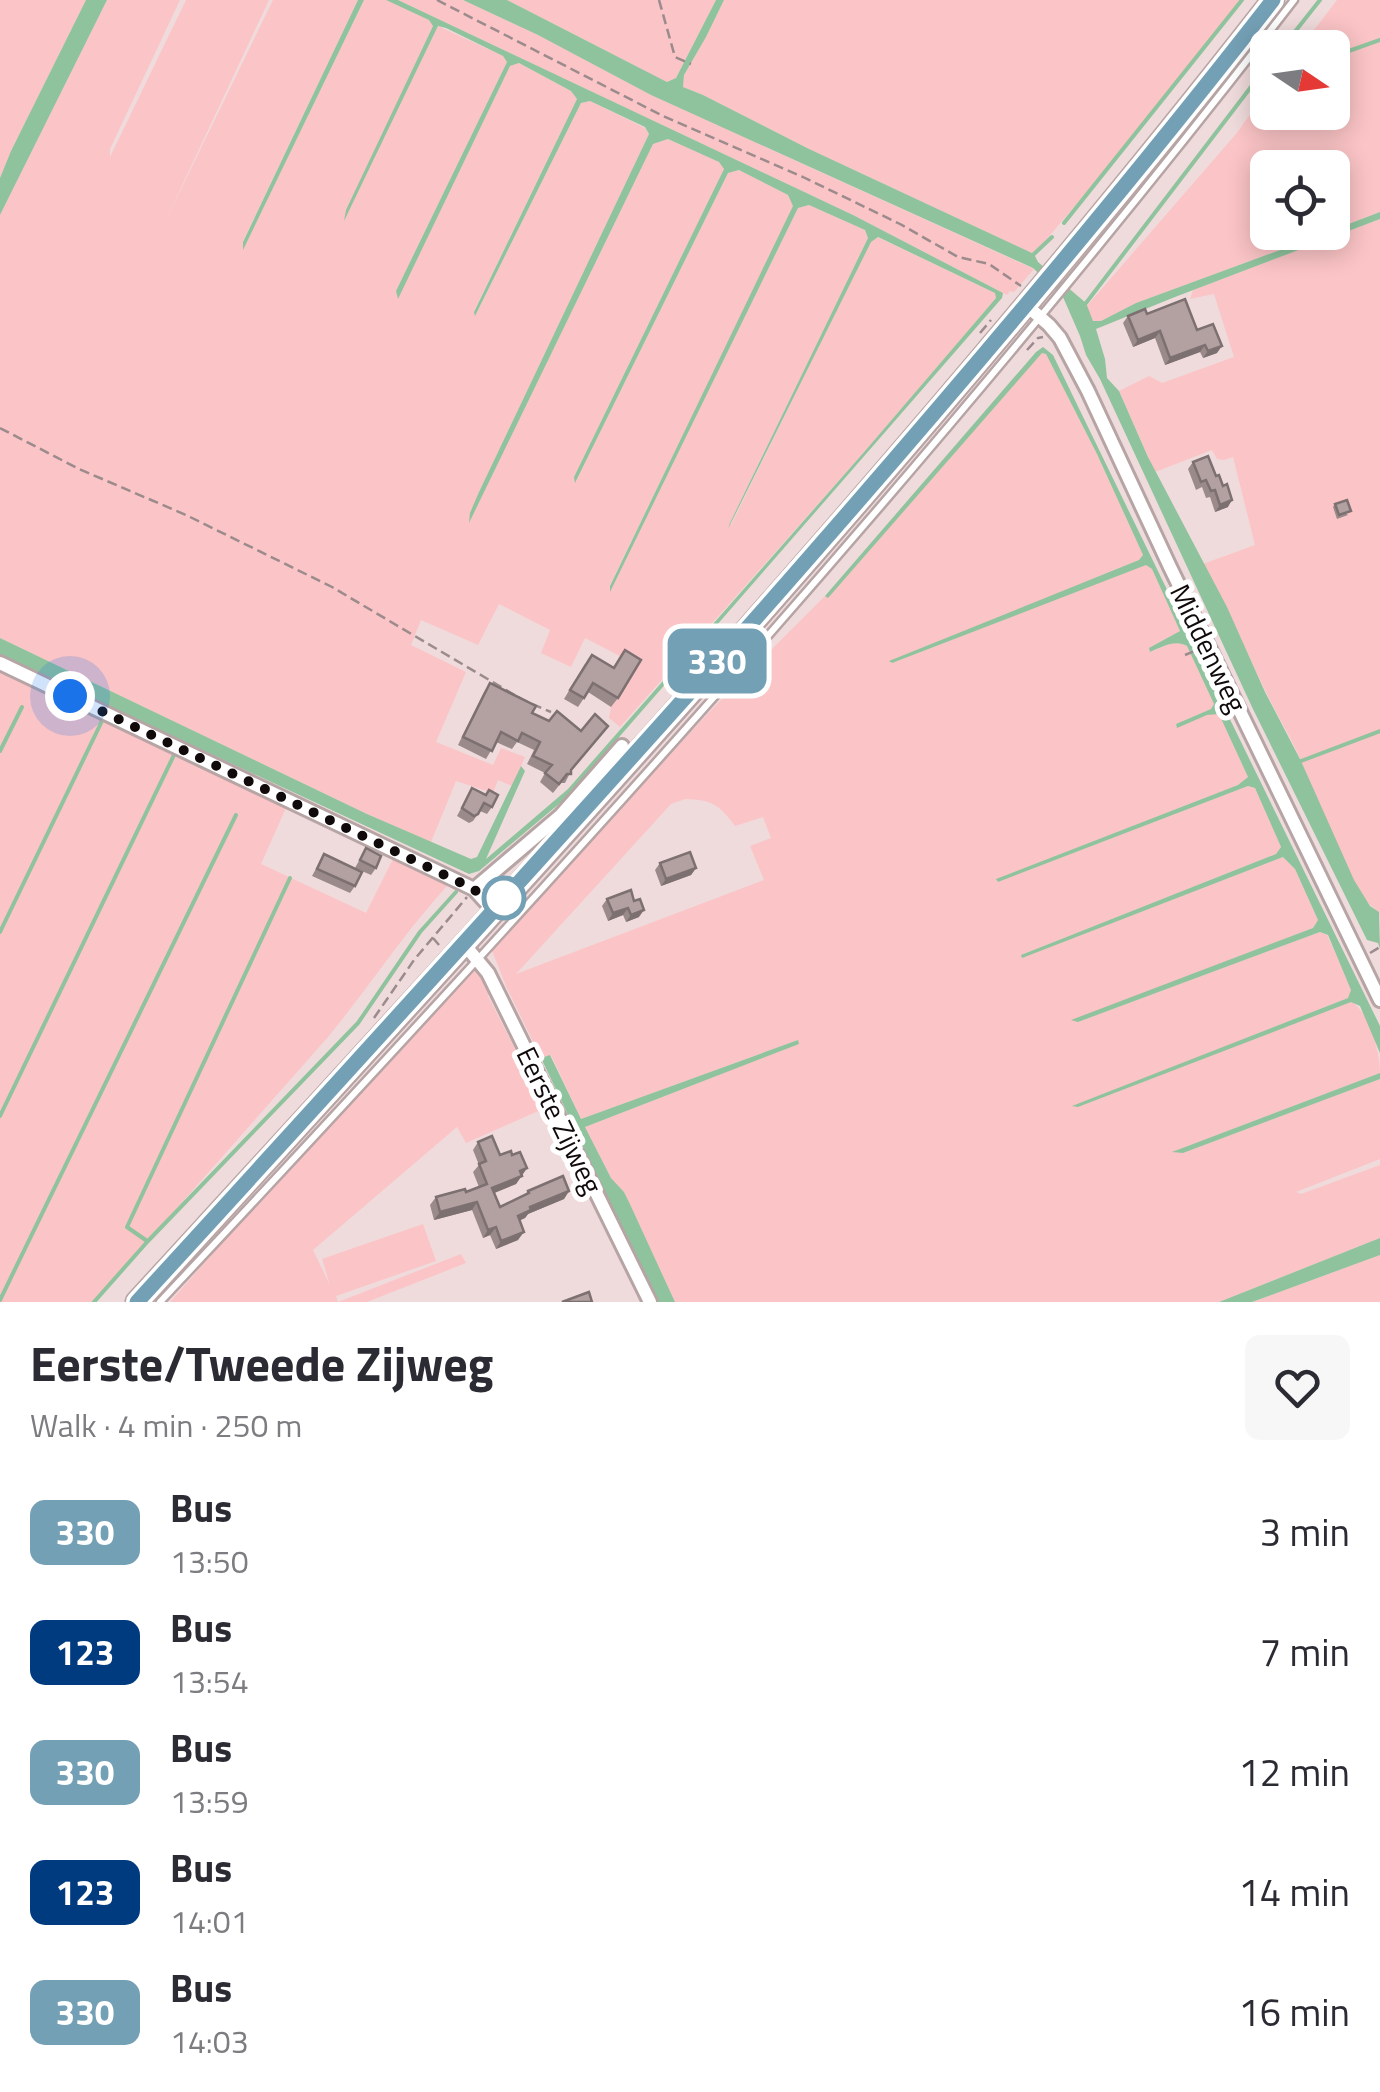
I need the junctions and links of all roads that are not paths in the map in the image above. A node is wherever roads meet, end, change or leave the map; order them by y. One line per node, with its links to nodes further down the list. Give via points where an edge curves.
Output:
1 (1273, 0): 3 (main road)
2 (1294, 0): 3 (lane, via 1175,154)
3 (1066, 273): 4 (main road)
4 (1033, 311): 8 (main road); 9 (lane, via 812,586); 10 (street, Middenweg, via 1060,338 1088,391)
5 (0, 662): 7 (street)
6 (622, 746): 7 (street, via 561,815)
7 (474, 889): 8 (street)
8 (493, 910): 9 (main road)
9 (470, 951): 11 (main road); 12 (lane); 13 (street, Eerste Zijweg, via 488,973)
10 (1380, 1000)
11 (137, 1302)
12 (160, 1302)
13 (650, 1302)

